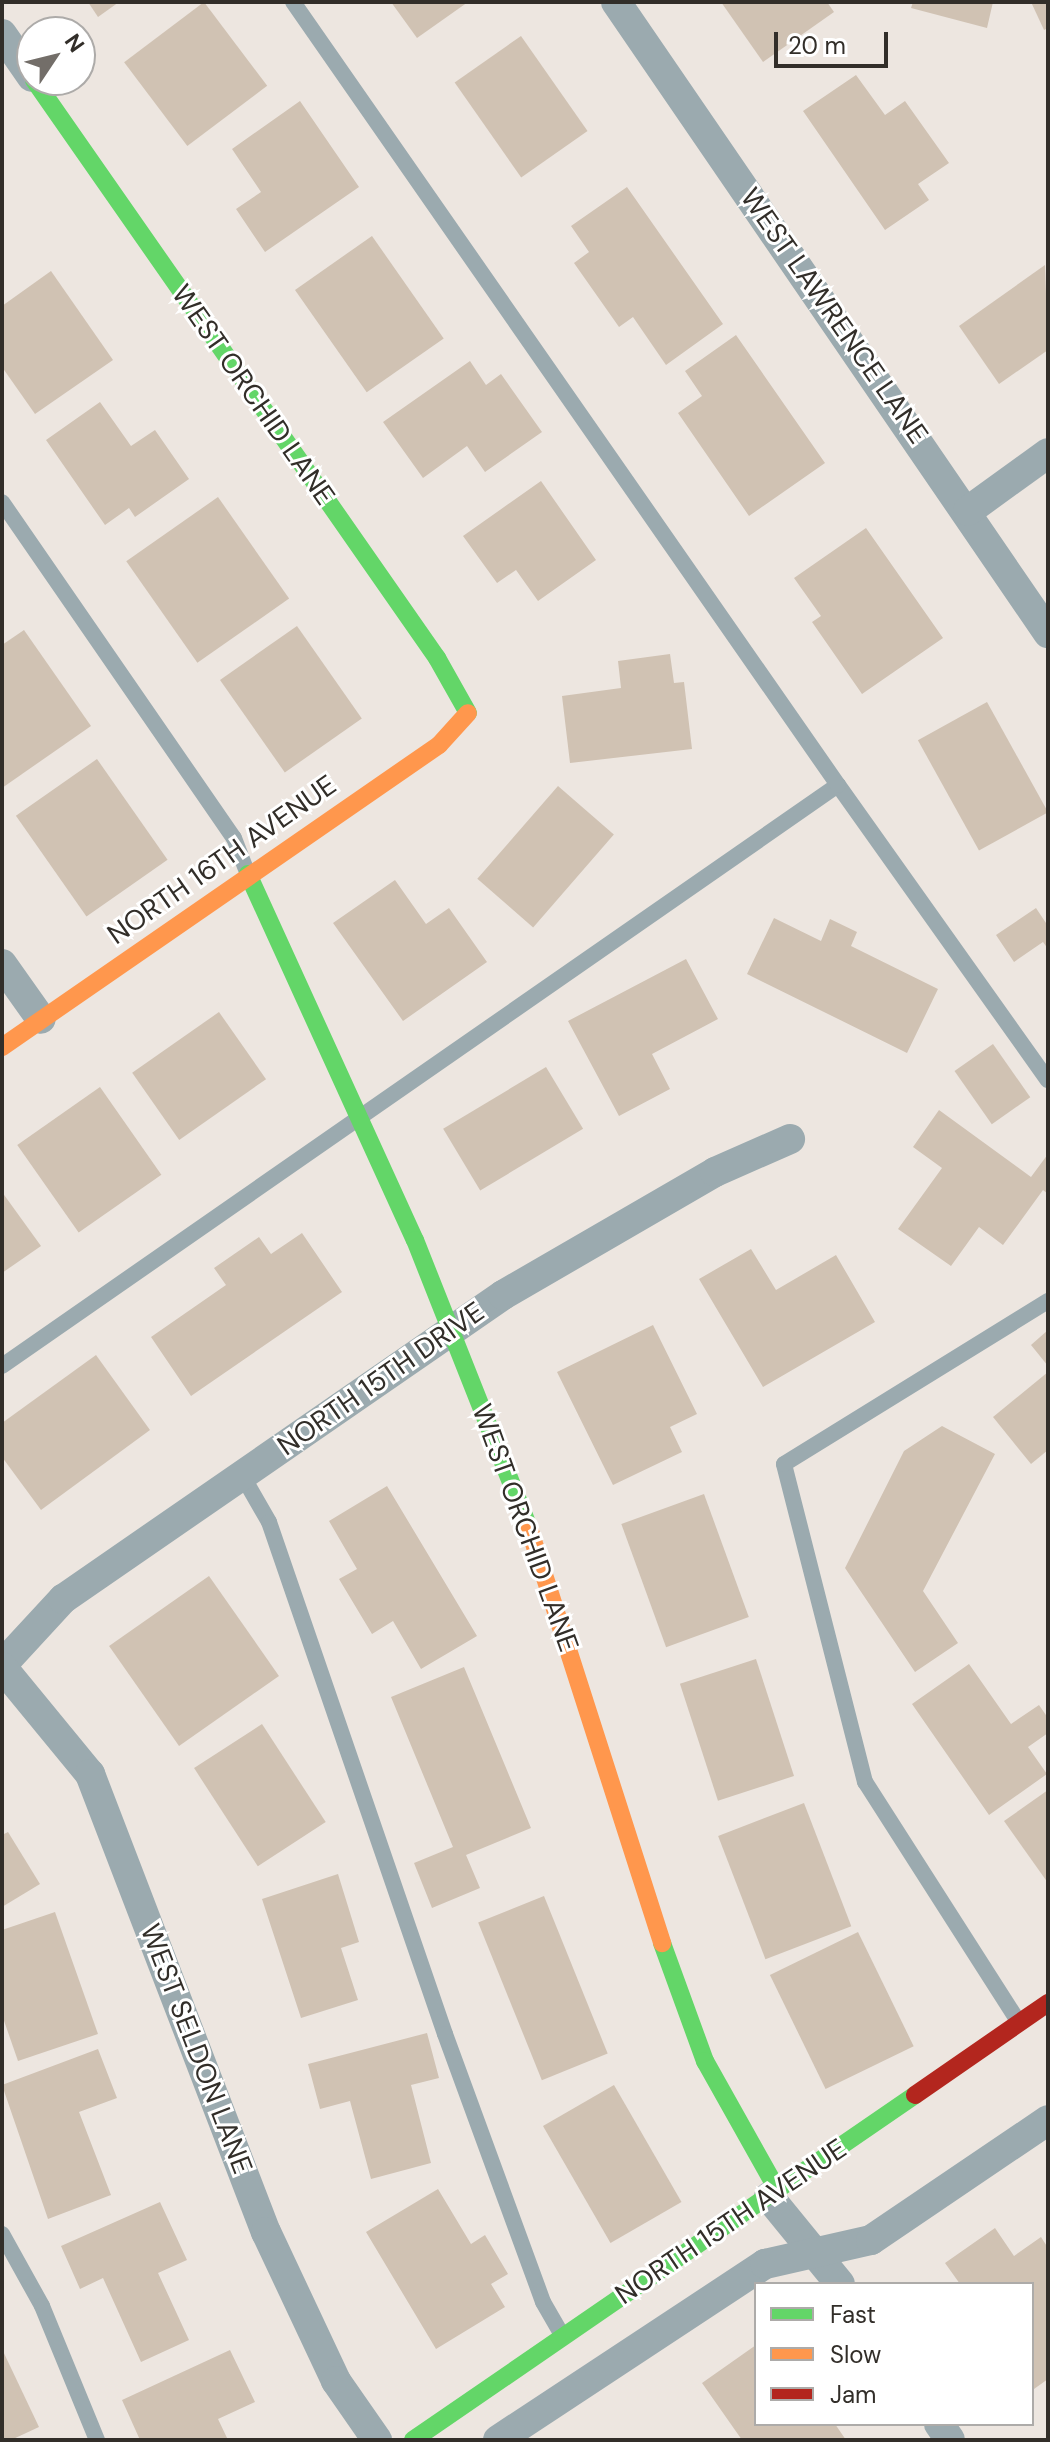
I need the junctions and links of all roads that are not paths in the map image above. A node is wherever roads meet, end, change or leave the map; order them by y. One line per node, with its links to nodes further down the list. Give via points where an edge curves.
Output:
1 (293, 2): 11 (lane)
2 (616, 2): 8 (street, WEST LAWRENCE LANE)
3 (2, 34): 4 (street, WEST ORCHID LANE)
4 (16, 54)
5 (45, 96): 10 (street, WEST ORCHID LANE, via 428,645)
6 (1048, 453): 8 (street)
7 (2, 502): 12 (lane, via 234,838)
8 (968, 511): 9 (street, WEST LAWRENCE LANE)
9 (1048, 633)
10 (468, 713): 12 (street, NORTH 16TH AVENUE, via 439,745)
11 (838, 785): 16 (lane); 17 (lane)
12 (248, 874): 14 (street, NORTH 16TH AVENUE); 17 (street, WEST ORCHID LANE)
13 (2, 964): 14 (street)
14 (41, 1019): 15 (street, NORTH 16TH AVENUE)
15 (2, 1047)
16 (1048, 1080)
17 (360, 1115): 20 (street, WEST ORCHID LANE); 21 (lane)
18 (790, 1139): 20 (street, NORTH 15TH DRIVE, via 601,1234)
19 (1048, 1301): 25 (lane, via 784,1464 865,1782)
20 (450, 1332): 22 (street, NORTH 15TH DRIVE); 27 (street, WEST ORCHID LANE, via 556,1602 676,1987 705,2061)
21 (2, 1366)
22 (242, 1475): 23 (street, NORTH 15TH DRIVE, via 63,1599); 31 (lane, via 269,1522 445,2034 543,2302)
23 (2, 1666): 33 (street, WEST SELDON LANE, via 90,1774 266,2232 336,2381)
24 (1048, 2003): 25 (street, NORTH 15TH AVENUE)
25 (1019, 2023): 27 (street, NORTH 15TH AVENUE)
26 (1048, 2120): 29 (street, NORTH 15TH AVENUE, via 890,2229 844,2249)
27 (774, 2194): 29 (street, WEST ORCHID LANE); 31 (street, NORTH 15TH AVENUE)
28 (2, 2234): 32 (lane, via 42,2306)
29 (810, 2250): 30 (street, WEST ORCHID LANE); 35 (street, NORTH 15TH AVENUE, via 765,2264)
30 (838, 2282)
31 (563, 2336): 34 (street, NORTH 15TH AVENUE)
32 (97, 2440)
33 (377, 2440)
34 (413, 2440)
35 (498, 2440)

